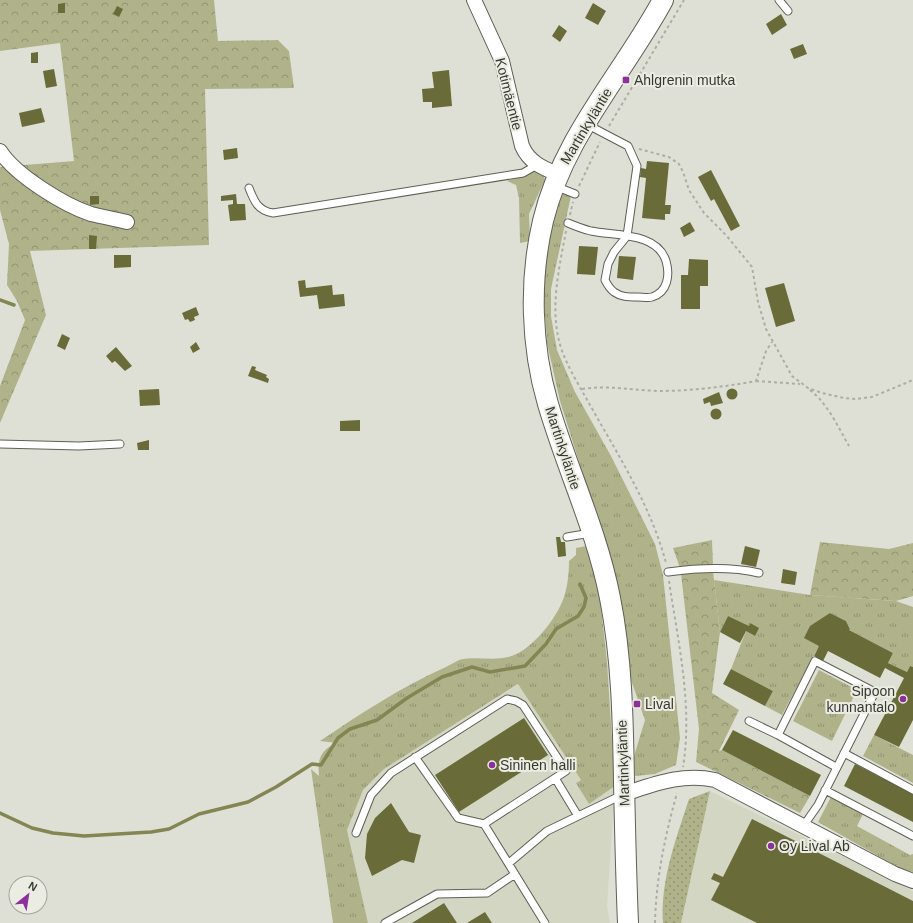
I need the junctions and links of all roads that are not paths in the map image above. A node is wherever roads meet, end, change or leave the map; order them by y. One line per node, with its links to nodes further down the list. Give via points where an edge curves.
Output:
1 (474, 0): 7 (street, Kotimäentie, via 502,61 522,146 527,157)
2 (663, 0): 5 (street, Martinkyläntie, via 647,30)
3 (780, 0): 4 (lane)
4 (788, 11)
5 (584, 123): 8 (street, Martinkyläntie); 13 (lane, via 628,146 637,166)
6 (0, 151): 11 (street, via 22,174 65,202 90,213)
7 (537, 165): 8 (street, Kotimäentie); 9 (lane, via 522,173 273,213 264,212 260,208 253,200)
8 (555, 180): 10 (lane); 16 (street, Martinkyläntie, via 543,220 535,274 536,343 548,403)
9 (249, 188)
10 (575, 194)
11 (128, 222)
12 (568, 223): 13 (lane, via 591,231)
13 (627, 236): 13 (lane, via 653,245 666,260 668,275 660,293 651,297 627,298 612,291 605,280 608,264)
14 (0, 444): 15 (lane)
15 (120, 444)
16 (592, 533): 17 (lane); 28 (street, Martinkyläntie, via 610,597 616,637 623,730)
17 (567, 537)
18 (668, 572): 19 (lane, via 699,568 739,569)
19 (759, 573)
20 (749, 721): 21 (lane)
21 (778, 735): 22 (lane, via 816,661 874,692); 24 (lane)
22 (844, 753): 24 (lane); 27 (lane)
23 (415, 756): 25 (lane, via 507,699 516,700 523,705 566,771); 30 (lane, via 458,818); 32 (lane, via 391,773 371,795)
24 (836, 767): 26 (lane)
25 (555, 778): 29 (lane); 30 (lane)
26 (826, 790): 31 (lane); 33 (lane)
27 (913, 790)
28 (624, 794): 29 (lane); 31 (street, via 656,783 698,776 715,780); 39 (street, Martinkyläntie)
29 (578, 816): 34 (lane, via 547,831)
30 (484, 824): 34 (lane)
31 (804, 825): 36 (street)
32 (356, 833)
33 (913, 836)
34 (509, 863): 35 (lane)
35 (515, 874): 37 (lane, via 487,892 437,894); 38 (lane)
36 (913, 881)
37 (385, 923)
38 (545, 923)
39 (628, 923)

